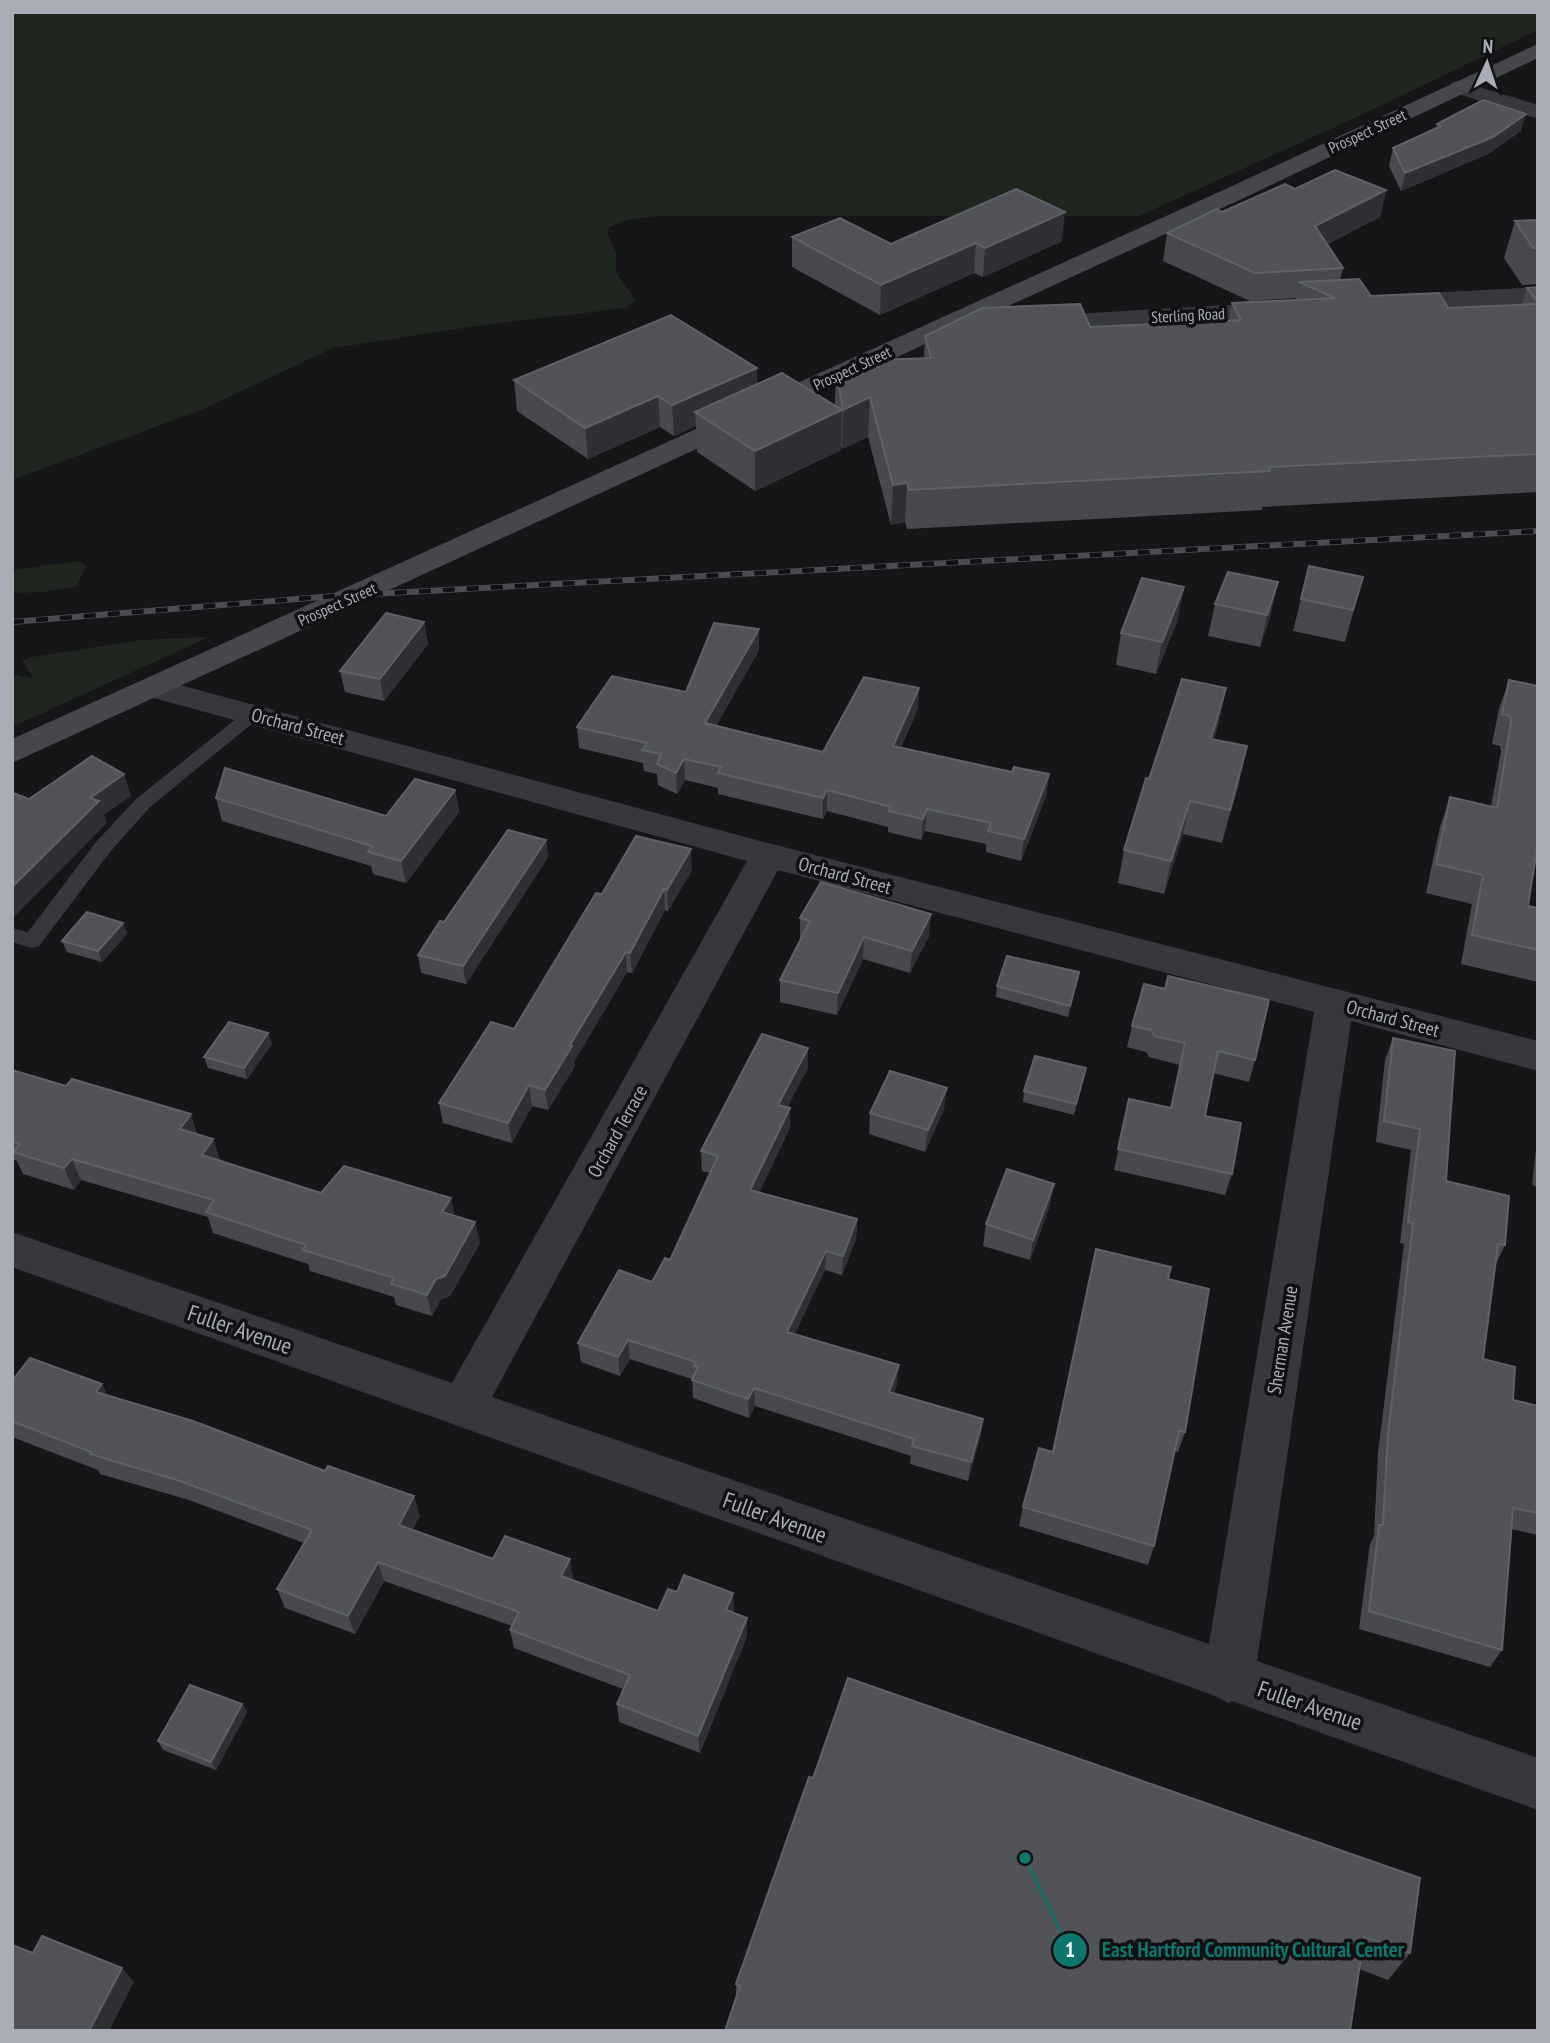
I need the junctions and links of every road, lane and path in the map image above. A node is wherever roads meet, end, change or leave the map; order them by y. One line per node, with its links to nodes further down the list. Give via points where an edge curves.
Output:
1 (1538, 50): 2 (main road, Prospect Street)
2 (1460, 87): 3 (street); 7 (main road, Prospect Street)
3 (1538, 112)
4 (1538, 295): 5 (street)
5 (1359, 305)
6 (1305, 308): 7 (street, Sterling Road, via 1030,324)
7 (965, 316): 8 (main road, Prospect Street)
8 (154, 688): 9 (street, Orchard Street); 10 (main road, Prospect Street)
9 (253, 714): 11 (street, Orchard Street); 12 (lane, via 143,803 103,847 32,941)
10 (12, 752)
11 (768, 855): 13 (street, Orchard Street); 16 (street, Orchard Terrace)
12 (12, 935)
13 (1335, 1003): 14 (street, Orchard Street); 17 (street, Sherman Avenue)
14 (1538, 1056)
15 (12, 1249): 16 (street, Fuller Avenue)
16 (463, 1406): 17 (street, Fuller Avenue)
17 (1229, 1678): 18 (street, Fuller Avenue)
18 (1538, 1784)

